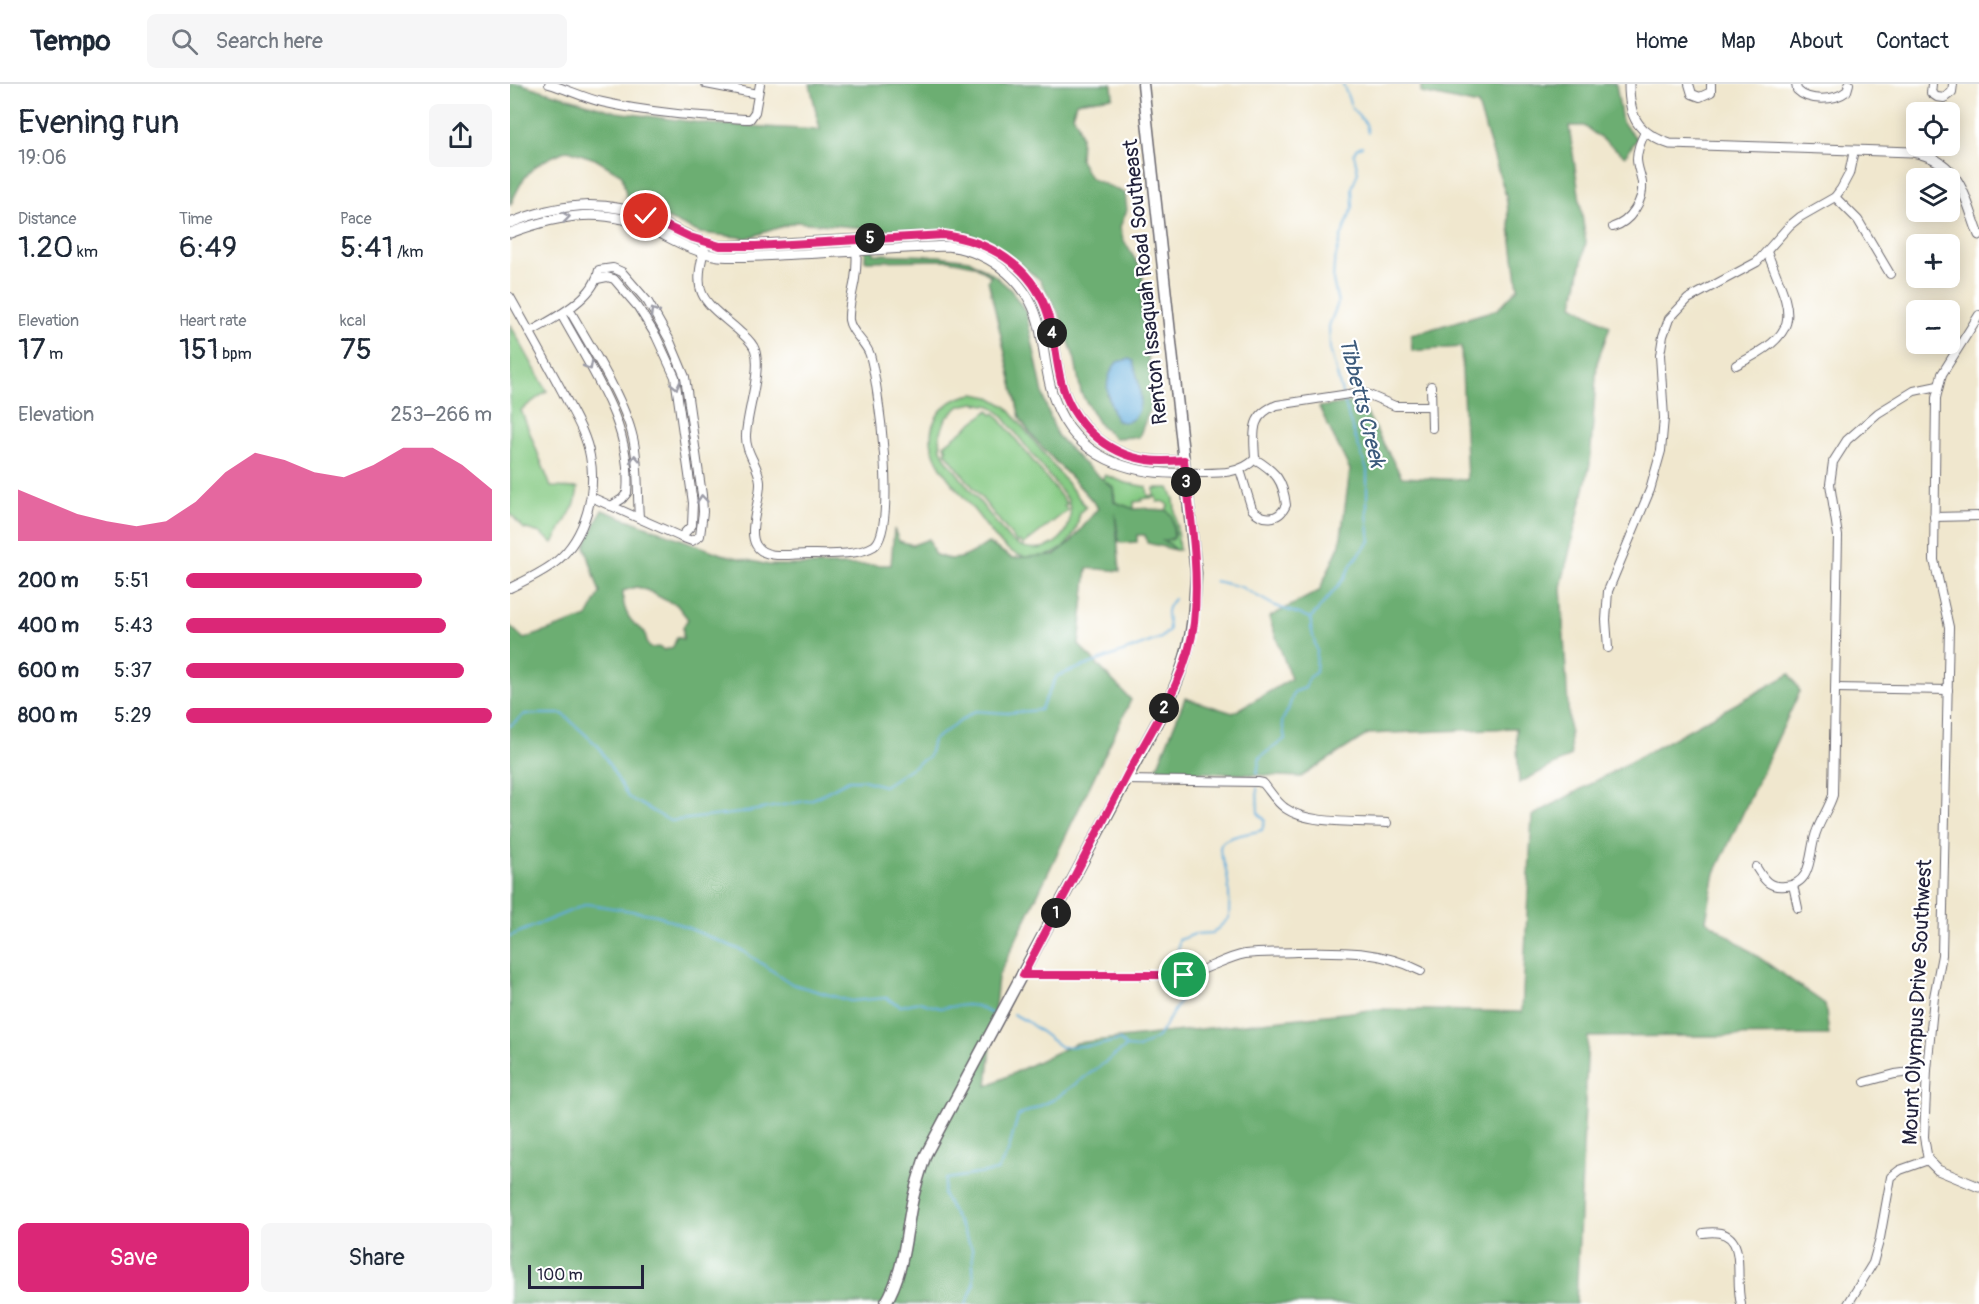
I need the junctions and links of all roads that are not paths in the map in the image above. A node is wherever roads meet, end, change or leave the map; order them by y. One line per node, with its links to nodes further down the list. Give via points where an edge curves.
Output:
1 (549, 84): 12 (street, via 600,101 657,112 746,119 755,112)
2 (706, 84): 12 (street)
3 (760, 84): 12 (street)
4 (1143, 84): 40 (main road, Renton Issaquah Road Southeast)
5 (1629, 84): 13 (street, via 1633,118)
6 (1689, 84): 7 (street, via 1692,94 1700,97 1709,95)
7 (1711, 84)
8 (1797, 84): 9 (street, via 1797,90 1804,96 1834,98 1846,91)
9 (1849, 84)
10 (1932, 84): 11 (street, via 1931,93 1944,98 1950,95)
11 (1953, 84)
12 (758, 94)
13 (1645, 132): 14 (street, via 1681,146); 17 (street, via 1637,162 1642,185 1640,199 1627,219)
14 (1854, 150): 15 (street, via 1845,183); 19 (street, via 1912,152 1940,161 1961,184)
15 (1835, 197): 23 (street, via 1800,217); 25 (street, via 1858,220)
16 (510, 223): 21 (street, via 558,207 604,206 636,212)
17 (1613, 227)
18 (510, 233): 24 (street, one-way to 24, via 560,217 612,216 643,225)
19 (1979, 235)
20 (855, 239): 21 (street, via 737,246); 22 (street); 40 (street, via 944,235 978,243 1004,256 1026,275 1041,297 1064,392 1086,428 1111,448 1132,457)
21 (706, 243): 24 (street)
22 (856, 251): 24 (street, via 734,257); 24 (street, via 849,316 870,354 883,430 884,526 874,546 832,554 774,554 759,550 755,544 760,482 745,438 756,352 749,340 703,298 699,280); 42 (street, via 948,246 995,262 1016,282 1033,308 1055,401 1077,437 1101,456 1129,468)
23 (1767, 252): 34 (street, via 1786,302 1786,325 1775,343); 50 (street, via 1749,268 1688,299 1666,327 1660,356 1664,417 1661,452 1650,490 1608,591)
24 (703, 253)
25 (1890, 274)
26 (597, 279): 28 (street); 48 (street, one-way to 48, via 614,279 638,307 675,377 693,503 692,525); 48 (street, one-way to 26, via 692,541 700,536 703,512 685,377 648,302 622,272 613,268 599,270)
27 (510, 297): 32 (street)
28 (569, 309): 29 (street); 47 (street, one-way to 28, via 635,445 630,426)
29 (561, 315): 32 (street); 44 (street, one-way to 44, via 614,412 624,443 627,493)
30 (1979, 315): 31 (street)
31 (1971, 326): 33 (street); 36 (street)
32 (530, 332): 43 (street, via 587,442)
33 (1979, 333)
34 (1736, 365)
35 (1431, 386): 37 (street)
36 (1938, 386): 46 (street, Mount Olympus Drive Southwest); 51 (street, via 1914,391 1878,413 1847,440 1833,462 1830,484 1838,536)
37 (1431, 406): 38 (street); 39 (street, via 1388,405 1367,394 1277,405 1260,415 1255,427)
38 (1432, 428)
39 (1255, 459): 41 (street); 41 (street, via 1279,479 1286,505 1279,516 1268,518 1252,509)
40 (1184, 460): 42 (main road, Renton Issaquah Road Southeast)
41 (1240, 470): 42 (street)
42 (1185, 473): 53 (main road, Renton Issaquah Road Southeast, via 1196,573 1192,633 1171,696)
43 (591, 497): 44 (street); 49 (street, via 583,525 565,553 547,569)
44 (611, 506): 47 (street)
45 (1979, 516): 46 (street)
46 (1934, 517): 52 (street, Mount Olympus Drive Southwest, via 1934,560 1949,627)
47 (639, 518): 48 (street)
48 (681, 537)
49 (510, 588)
50 (1608, 648)
51 (1836, 688): 52 (street); 56 (street, via 1833,795 1816,830 1806,875)
52 (1948, 690): 60 (street, Mount Olympus Drive Southwest, via 1942,955)
53 (1124, 780): 54 (street, via 1258,782 1283,807 1303,816); 59 (main road, Renton Issaquah Road Southeast)
54 (1387, 823)
55 (1756, 867): 56 (street, via 1770,885)
56 (1793, 885): 57 (street)
57 (1798, 908)
58 (1421, 971): 59 (street, via 1393,959 1346,951 1245,954 1184,975)
59 (1023, 975): 65 (main road, Renton Issaquah Road Southeast, via 926,1154 915,1187 898,1275)
60 (1927, 1070): 61 (street); 62 (street, Mount Olympus Drive Southwest, via 1924,1137)
61 (1864, 1083)
62 (1928, 1161): 63 (street, via 1938,1170); 67 (street, Mount Olympus Drive Southwest, via 1910,1165 1891,1177 1873,1263)
63 (1979, 1187)
64 (1703, 1233): 66 (street, via 1719,1232 1734,1242)
65 (885, 1304)
66 (1741, 1304)
67 (1848, 1304)

